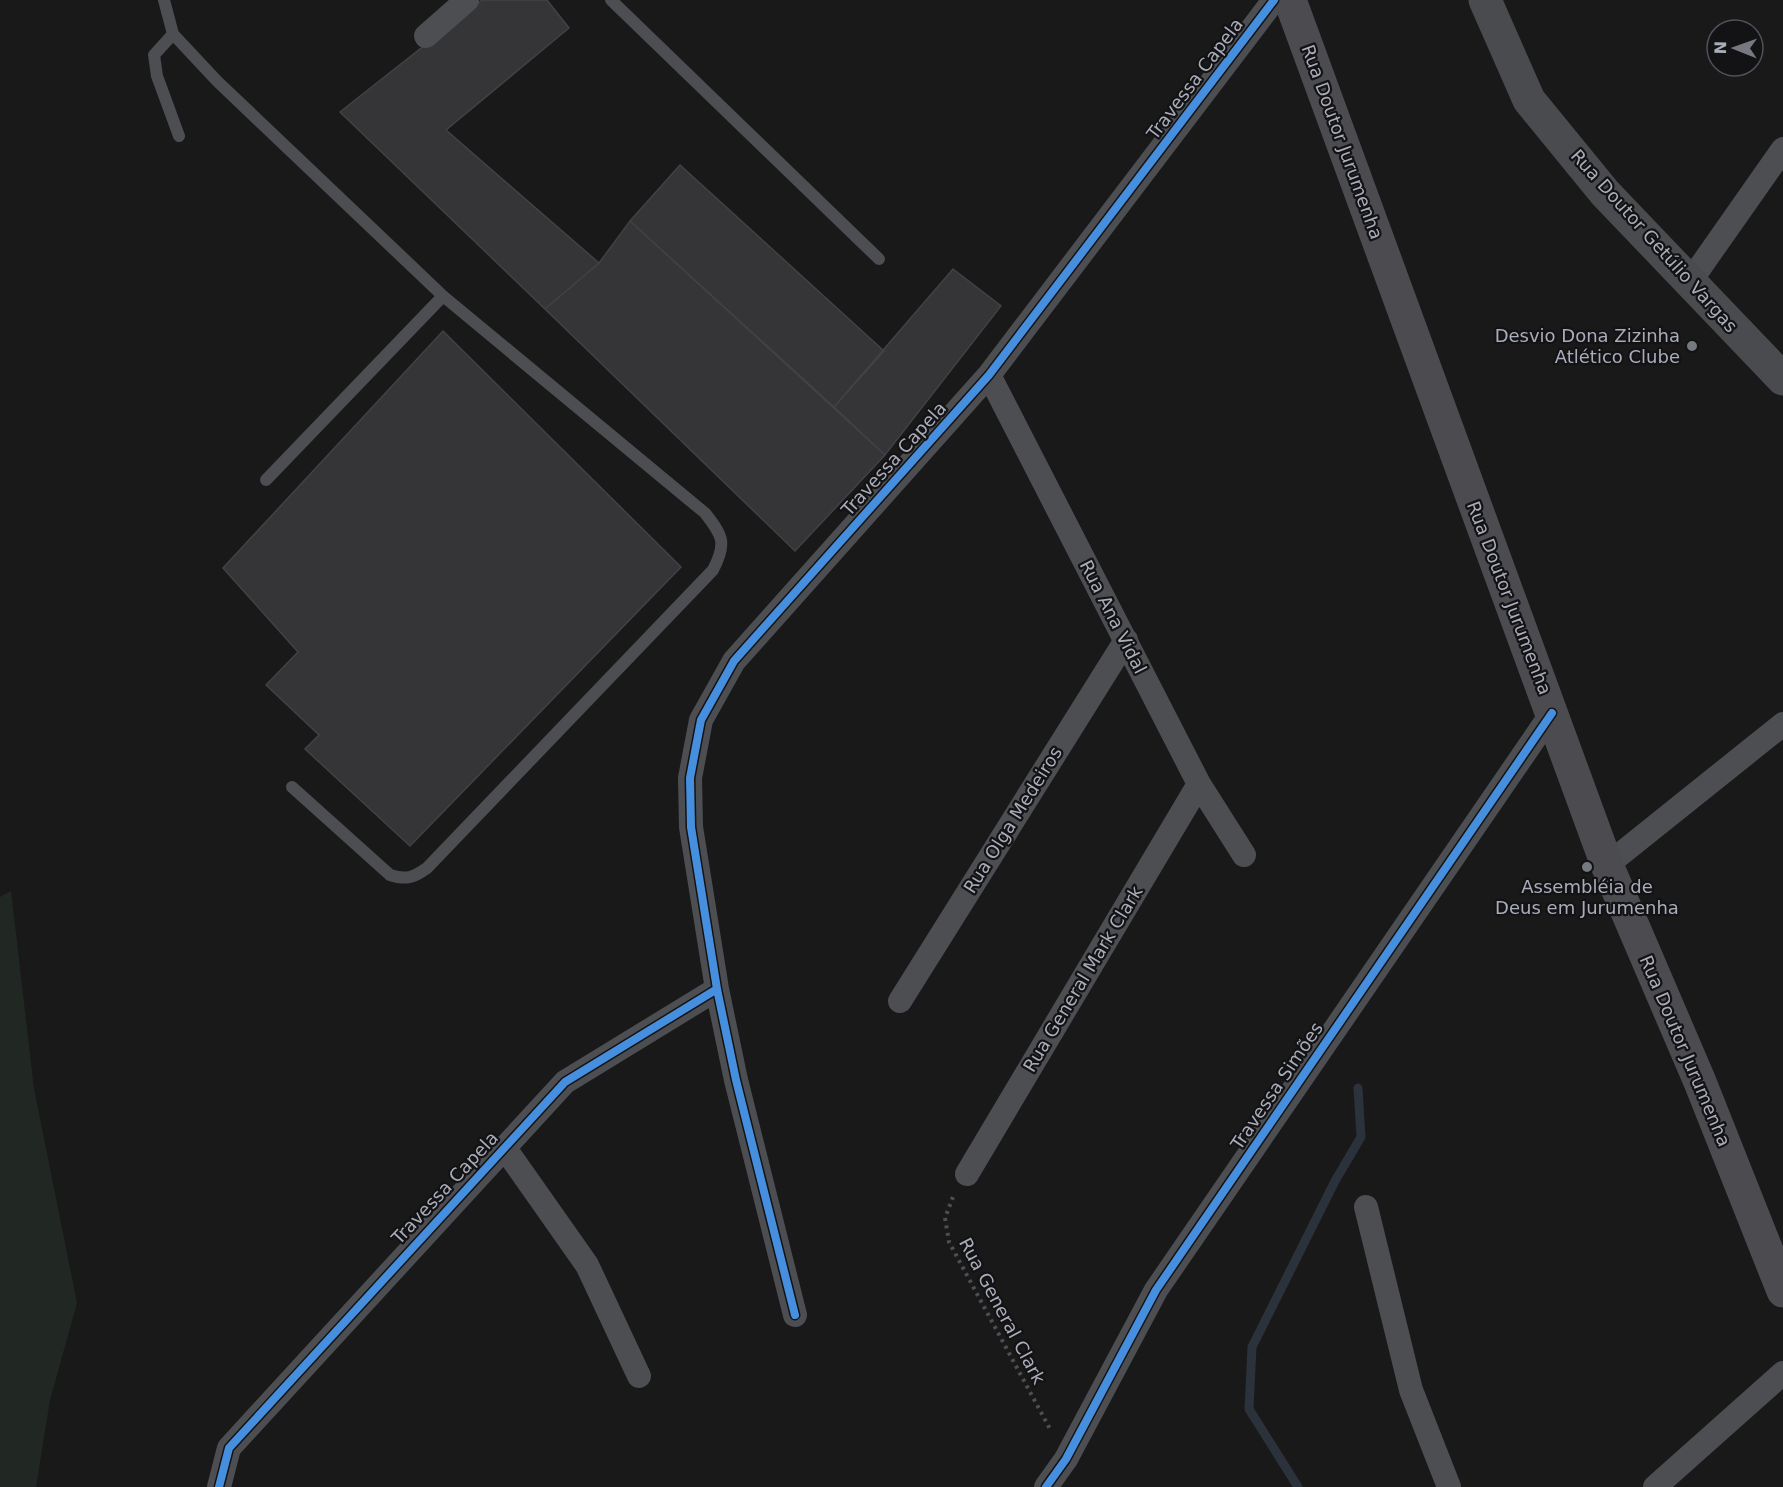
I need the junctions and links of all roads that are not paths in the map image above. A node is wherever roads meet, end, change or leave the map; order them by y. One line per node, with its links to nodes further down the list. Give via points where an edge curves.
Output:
1 (164, 0): 7 (lane)
2 (467, 0): 8 (street)
3 (611, 0): 11 (lane)
4 (1274, 0): 14 (street, Travessa Capela)
5 (1290, 0): 18 (main road, Rua Doutor Jurumenha)
6 (1485, 0): 12 (main road, Rua Doutor Getúlio Vargas, via 1529,100 1605,193)
7 (173, 33): 9 (lane, via 154,55 157,76); 13 (lane, via 216,81)
8 (426, 36)
9 (179, 136)
10 (1783, 149): 12 (street)
11 (879, 259)
12 (1689, 283): 15 (main road, Rua Doutor Getúlio Vargas)
13 (443, 296): 16 (lane); 21 (lane, via 705,513 720,533 723,552 705,579 427,868 414,877 390,875)
14 (989, 375): 17 (street, Rua Ana Vidal); 24 (street, Travessa Capela, via 734,661 701,720 690,778 691,826)
15 (1783, 379)
16 (266, 480)
17 (1126, 640): 20 (street, Rua Ana Vidal); 25 (street, Rua Olga Medeiros)
18 (1552, 712): 23 (main road, Rua Doutor Jurumenha); 34 (street, Travessa Simões, via 1156,1290 1066,1459)
19 (1783, 724): 23 (street)
20 (1199, 784): 22 (street, Rua Ana Vidal); 27 (street, Rua General Mark Clark)
21 (292, 787)
22 (1244, 855)
23 (1606, 865): 29 (main road, Rua Doutor Jurumenha, via 1700,1082)
24 (717, 989): 26 (street, Travessa Capela, via 565,1082); 30 (street, Travessa Capela)
25 (900, 1001)
26 (504, 1147): 32 (street, Travessa Capela, via 587,1265); 33 (street, Travessa Capela, via 230,1448)
27 (966, 1174)
28 (1366, 1207): 35 (street, via 1411,1390)
29 (1783, 1291)
30 (795, 1315)
31 (1783, 1373): 36 (street)
32 (639, 1376)
33 (219, 1487)
34 (1046, 1487)
35 (1449, 1487)
36 (1655, 1487)

